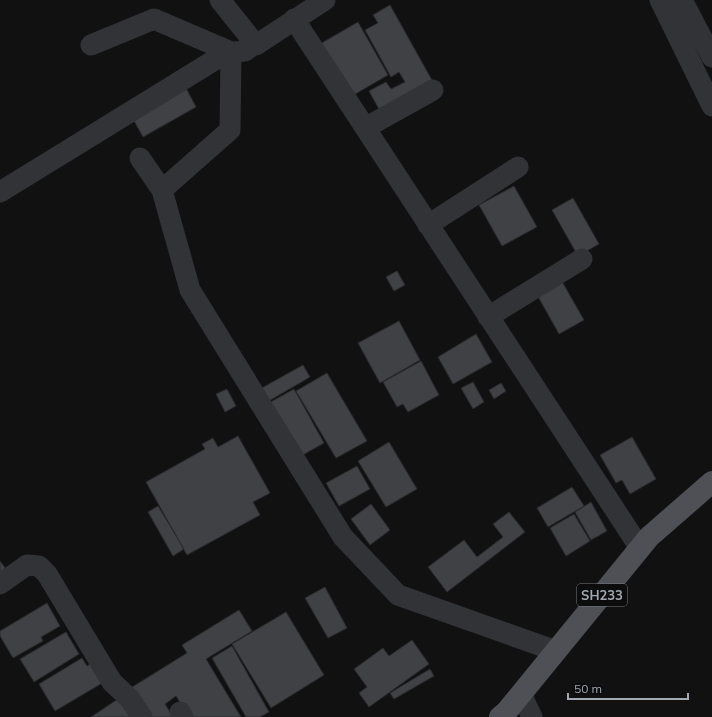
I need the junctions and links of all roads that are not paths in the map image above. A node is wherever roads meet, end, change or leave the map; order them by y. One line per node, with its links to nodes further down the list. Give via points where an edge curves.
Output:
1 (325, 0): 5 (street)
2 (660, 0): 11 (street)
3 (682, 0): 9 (street)
4 (227, 2): 6 (street)
5 (294, 19): 6 (street); 12 (street)
6 (255, 44): 8 (street, via 245,51)
7 (91, 45): 8 (street, via 154,19)
8 (232, 52): 15 (street, via 230,130); 16 (street, via 226,53)
9 (712, 57)
10 (433, 90): 12 (street)
11 (712, 106)
12 (365, 128): 17 (street)
13 (140, 158): 15 (street)
14 (518, 167): 17 (street)
15 (162, 190): 23 (street, via 190,290 343,537 398,595)
16 (0, 192)
17 (428, 225): 19 (street)
18 (582, 259): 19 (street)
19 (488, 317): 21 (street)
20 (712, 482): 21 (main road, SH233, via 649,537)
21 (640, 548): 23 (main road, SH233)
22 (0, 584): 25 (street, via 27,565 38,566 47,574 112,682 130,699)
23 (556, 651): 24 (main road, SH233)
24 (521, 694): 26 (main road, SH233); 27 (street)
25 (142, 717)
26 (500, 717)
27 (532, 717)

